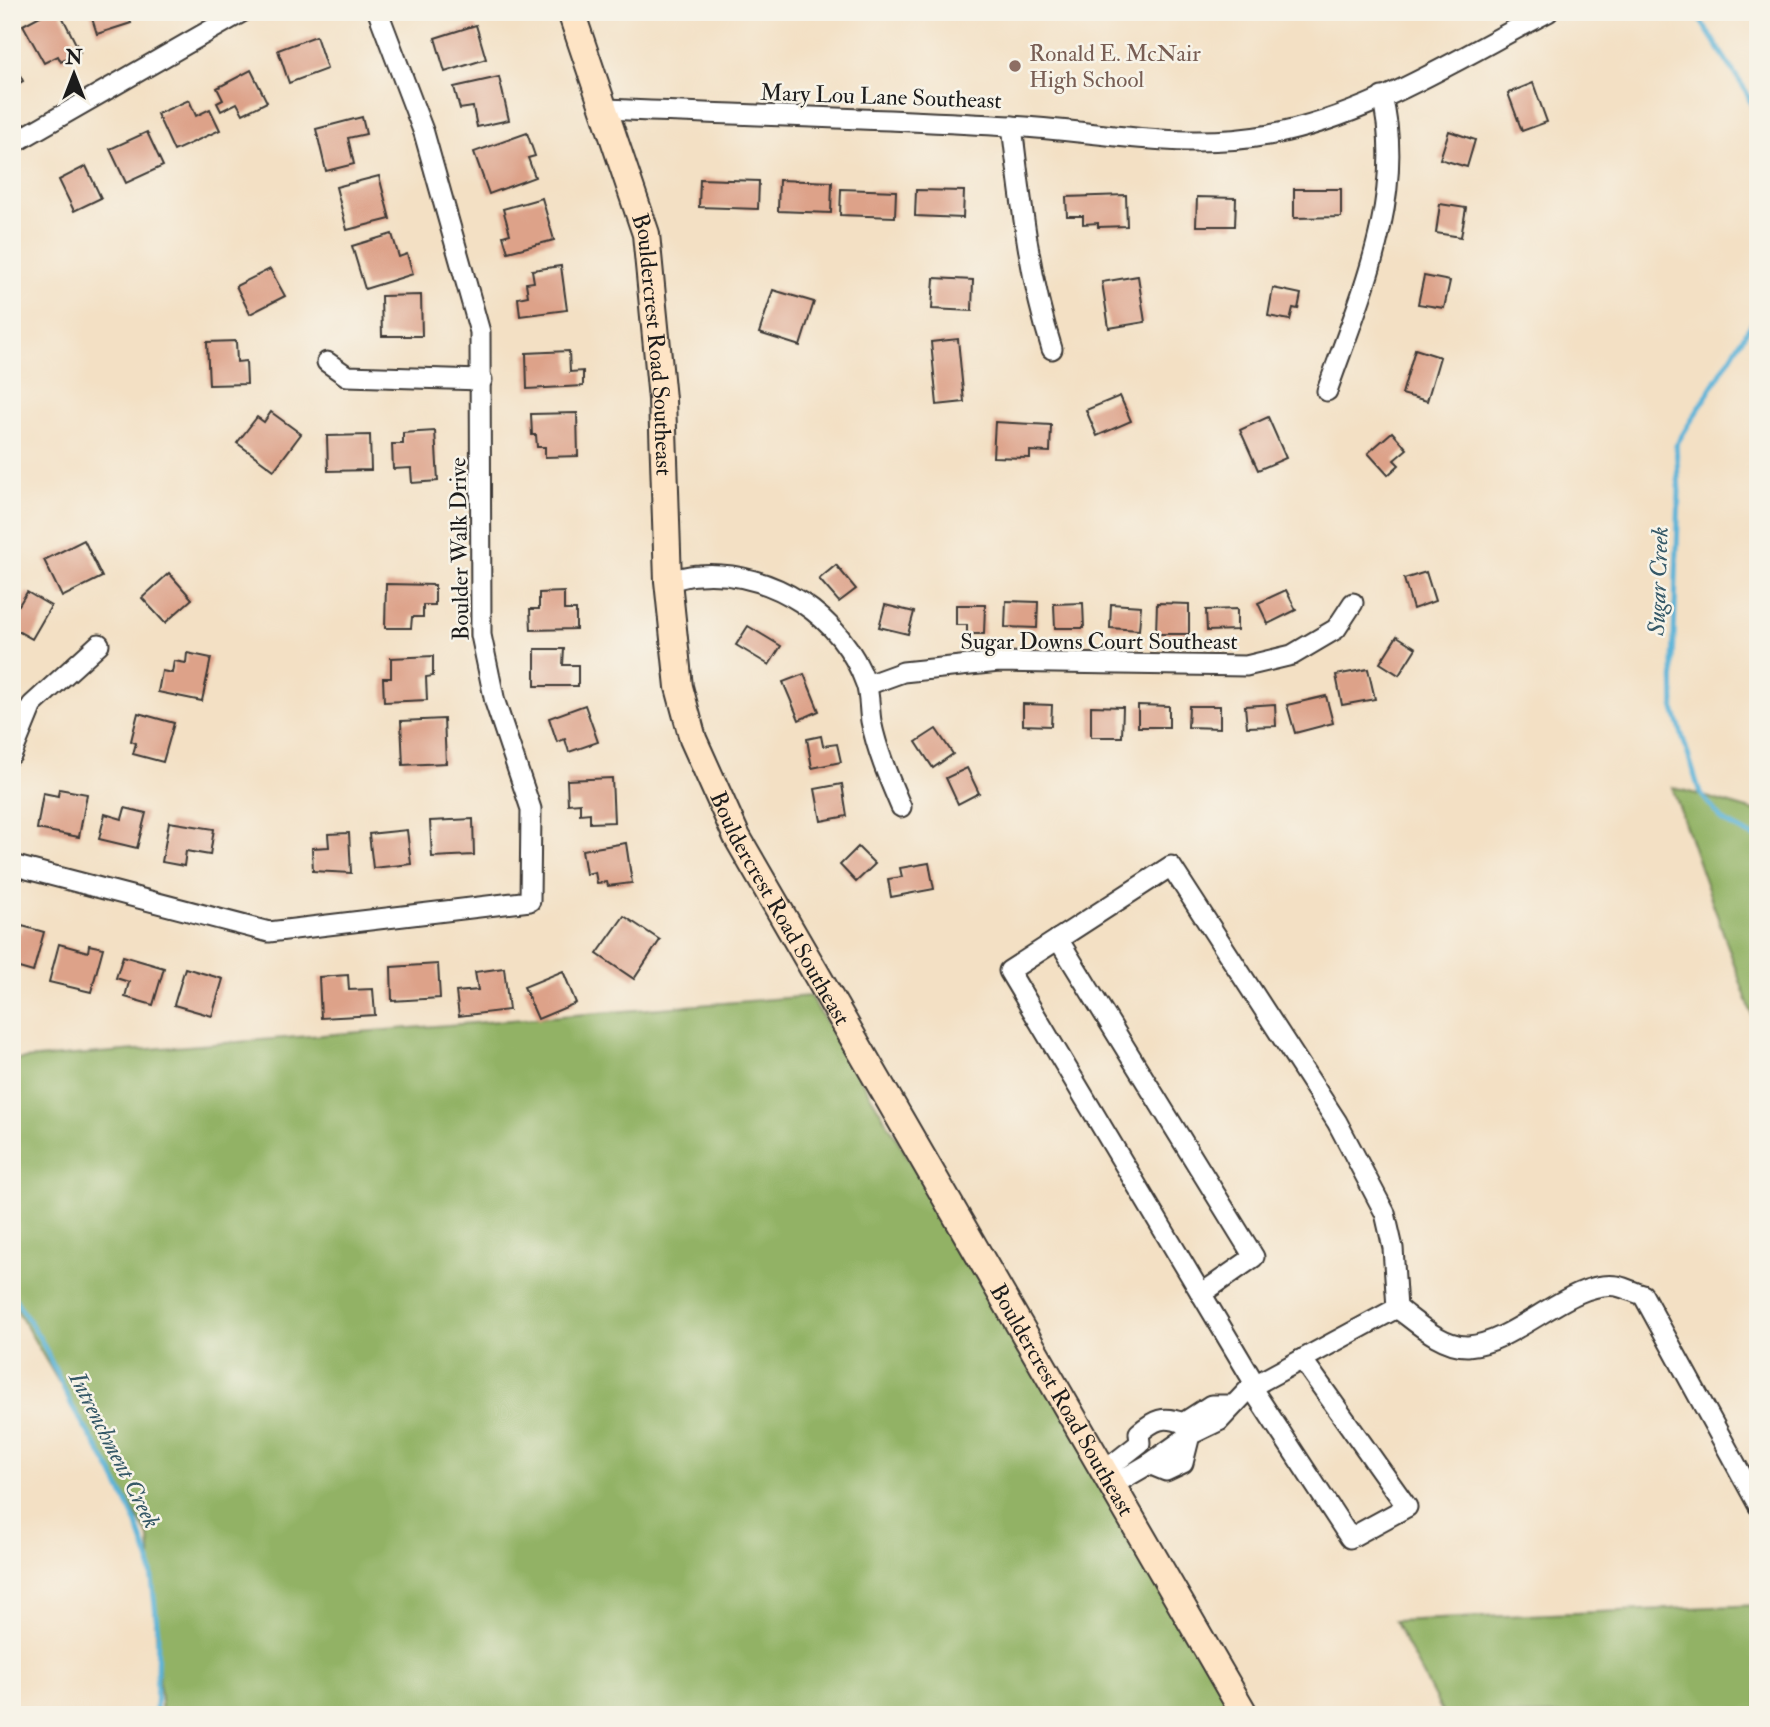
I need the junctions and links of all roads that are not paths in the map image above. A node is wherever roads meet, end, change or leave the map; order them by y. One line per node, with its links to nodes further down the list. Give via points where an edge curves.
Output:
1 (242, 12): 8 (street)
2 (378, 12): 11 (street, Boulder Walk Drive, via 424,134 466,278 480,332)
3 (571, 12): 6 (street, Bouldercrest Road Southeast)
4 (1548, 12): 5 (street, Mary Lou Lane Southeast)
5 (1382, 97): 7 (street, Mary Lou Lane Southeast, via 1326,121 1268,135 1200,141 1146,141); 12 (street, via 1390,145 1387,192 1357,306)
6 (605, 109): 7 (street, Mary Lou Lane Southeast); 13 (street, Bouldercrest Road Southeast, via 652,266 665,451)
7 (1012, 126): 9 (street, via 1025,226)
8 (12, 144)
9 (1052, 349)
10 (327, 362): 11 (street, via 347,376)
11 (482, 380): 19 (street, Boulder Walk Drive, via 481,635 495,702 531,809 530,901 269,932)
12 (1327, 391)
13 (668, 582): 16 (street, via 699,575 787,592 811,608 846,645); 26 (street, Bouldercrest Road Southeast, via 679,687 693,739 737,837)
14 (1353, 603): 16 (street, Sugar Downs Court Southeast, via 1336,629 1293,655 1246,666 999,662 903,672)
15 (99, 644): 17 (street, via 32,705)
16 (867, 685): 18 (street, via 871,722)
17 (12, 754)
18 (901, 807)
19 (12, 865)
20 (1058, 939): 21 (street, via 1009,971); 21 (street, via 1254,1257); 22 (street, via 1171,866 1337,1122 1385,1213 1393,1248)
21 (1201, 1294): 24 (street)
22 (1397, 1308): 23 (street); 27 (street, via 1435,1335 1466,1346 1500,1338 1576,1294 1614,1286 1643,1294)
23 (1302, 1359): 24 (street); 24 (street, via 1407,1507 1350,1538)
24 (1253, 1385): 25 (street, via 1219,1421)
25 (1187, 1429): 26 (street, via 1149,1464); 26 (street, via 1171,1418 1154,1420 1139,1433 1140,1443)
26 (1107, 1479): 28 (street, Bouldercrest Road Southeast)
27 (1758, 1505)
28 (1245, 1715)

